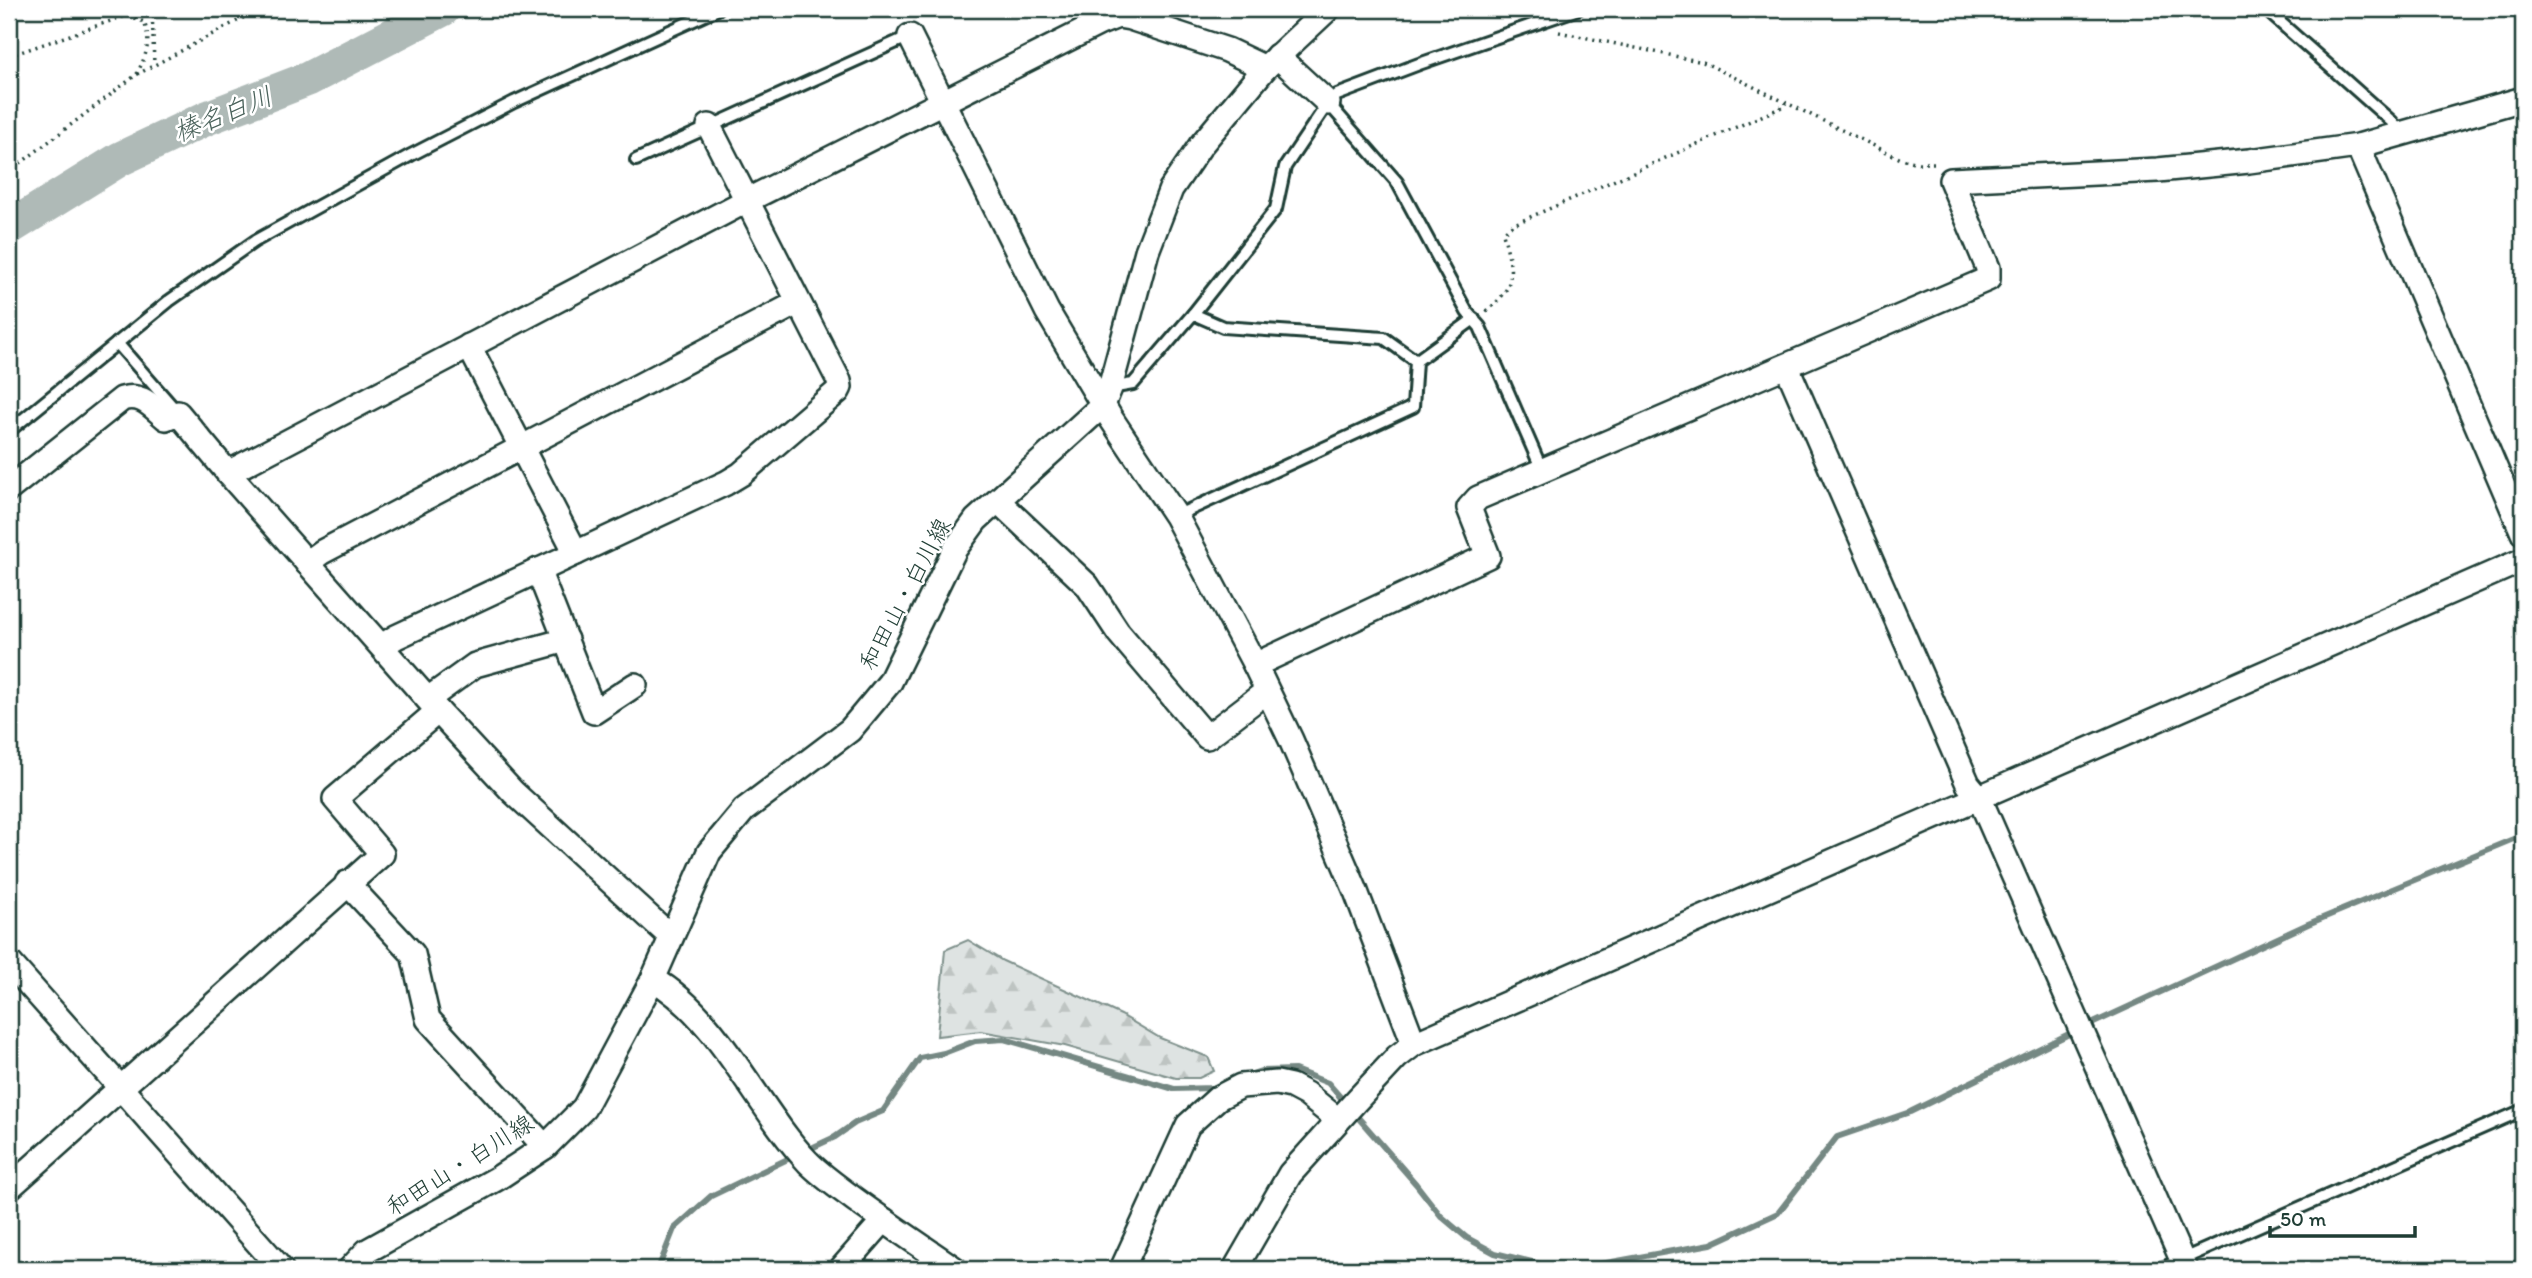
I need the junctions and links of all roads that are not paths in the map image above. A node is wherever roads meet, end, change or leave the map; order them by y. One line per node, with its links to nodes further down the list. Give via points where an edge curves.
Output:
1 (718, 9): 18 (lane, via 514,102 307,212 211,270)
2 (1328, 9): 6 (street)
3 (1577, 9): 9 (lane, via 1337,95)
4 (2266, 9): 11 (lane)
5 (910, 36): 8 (street); 10 (lane)
6 (1271, 62): 8 (street, via 1118,16); 9 (street); 22 (street, via 1201,145 1171,189 1147,251)
7 (2523, 99): 11 (street)
8 (942, 101): 14 (street); 22 (street, via 1047,311)
9 (1328, 103): 16 (lane, via 1285,167 1276,209); 17 (lane, via 1397,182)
10 (709, 126): 13 (lane); 14 (street)
11 (2402, 134): 12 (street)
12 (2358, 146): 21 (street, via 2158,170 1951,180 1989,268 1988,279); 31 (street)
13 (636, 160)
14 (746, 201): 15 (street); 19 (street)
15 (797, 303): 25 (street); 32 (street, via 839,381 838,391 741,474)
16 (1193, 314): 20 (lane, via 1223,327 1384,338); 22 (lane, via 1133,384)
17 (1474, 319): 20 (lane); 26 (lane)
18 (117, 343): 23 (lane); 24 (lane)
19 (469, 346): 25 (street); 27 (street)
20 (1416, 360): 30 (lane, via 1413,407)
21 (1787, 367): 26 (street); 42 (street, via 1968,784)
22 (1106, 396): 29 (street, 和田山・白川線); 30 (street)
23 (178, 413): 27 (street); 28 (street, via 166,418 141,398 122,400)
24 (9, 431)
25 (521, 448): 32 (street); 34 (street)
26 (1542, 470): 38 (street, via 1478,498 1469,508 1488,556)
27 (228, 473): 34 (street)
28 (9, 489)
29 (998, 501): 40 (street, via 1087,585 1118,632 1207,737); 44 (street, 和田山・白川線, via 976,520 955,549 891,682 850,730 744,810 709,852)
30 (1176, 516): 38 (street)
31 (2523, 533)
32 (576, 553): 35 (street)
33 (2523, 559): 42 (street)
34 (307, 563): 37 (street)
35 (538, 570): 36 (street); 37 (street)
36 (566, 640): 39 (street, via 594,712); 41 (street, via 474,665)
37 (382, 646): 41 (street)
38 (1255, 666): 40 (street)
39 (635, 685)
40 (1268, 691): 47 (street, via 1355,889)
41 (433, 705): 43 (street, via 335,799 382,855); 44 (street, via 513,792)
42 (1979, 797): 47 (street); 54 (street)
43 (347, 884): 48 (street); 51 (street, via 413,954 428,1019)
44 (671, 937): 46 (street, 和田山・白川線)
45 (9, 962): 48 (street)
46 (653, 979): 51 (street, 和田山・白川線, via 584,1108); 53 (street, via 694,1012 807,1160)
47 (1414, 1044): 50 (street)
48 (120, 1087): 52 (street); 55 (street)
49 (2523, 1110): 54 (lane)
50 (1344, 1113): 59 (street, via 1277,1083 1241,1086 1218,1098 1188,1125); 60 (street, via 1290,1174)
51 (545, 1147): 56 (street, 和田山・白川線, via 367,1251)
52 (9, 1188)
53 (884, 1220): 57 (street); 58 (street)
54 (2184, 1264): 61 (lane)
55 (281, 1269)
56 (350, 1269)
57 (841, 1269)
58 (955, 1269)
59 (1122, 1269)
60 (1235, 1269)
61 (2160, 1269)

